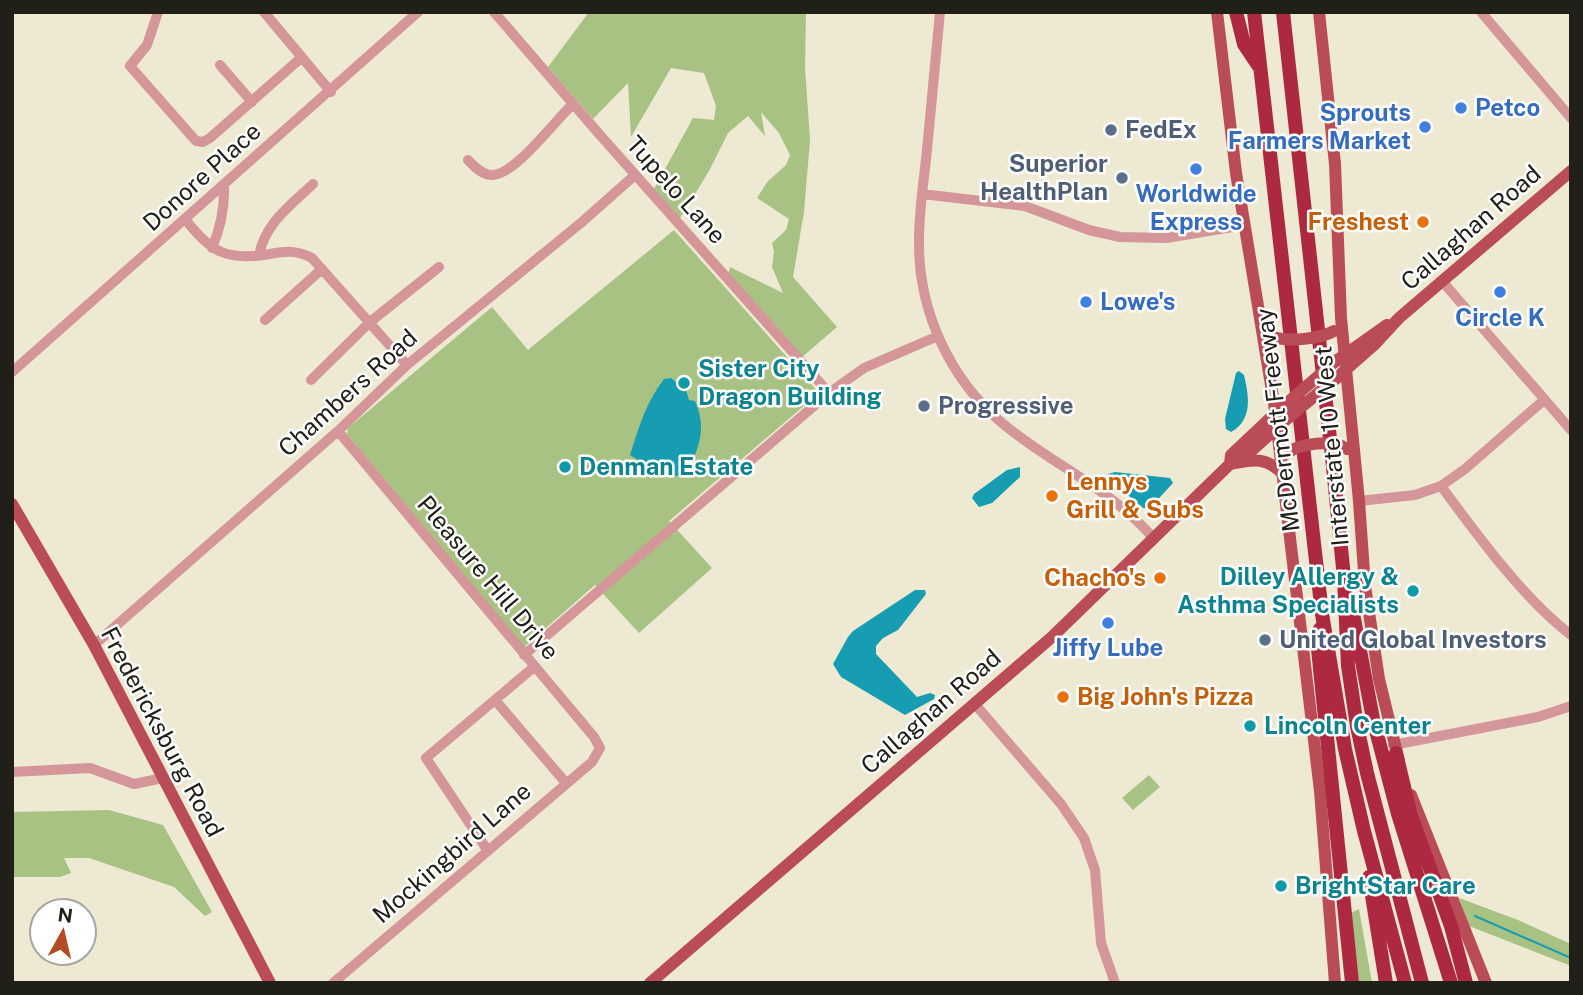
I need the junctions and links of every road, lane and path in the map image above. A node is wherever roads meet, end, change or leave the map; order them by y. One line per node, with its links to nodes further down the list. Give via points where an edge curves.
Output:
1 (158, 12): 18 (street, via 147,45 130,66 195,141 206,141)
2 (264, 12): 13 (street)
3 (418, 12): 17 (street, Donore Place)
4 (494, 12): 19 (street, Tupelo Lane)
5 (940, 12): 26 (street)
6 (1217, 12): 28 (main road, Interstate 10 West)
7 (1236, 12): 15 (highway, via 1244,44)
8 (1254, 12): 15 (highway, McDermott Freeway)
9 (1283, 12): 16 (highway, McDermott Freeway)
10 (1289, 12): 16 (highway)
11 (1320, 12): 37 (main road, Interstate 10 West, via 1335,164)
12 (1480, 12): 20 (street)
13 (302, 57): 17 (street); 18 (street)
14 (220, 65): 18 (street)
15 (1260, 68): 58 (highway, McDermott Freeway)
16 (1290, 80): 57 (highway, McDermott Freeway)
17 (331, 92): 24 (street, Donore Place)
18 (251, 102)
19 (573, 104): 21 (street, via 544,138 501,173 482,172); 23 (street, Tupelo Lane)
20 (1571, 118)
21 (468, 160)
22 (1571, 171): 33 (main road, Callaghan Road)
23 (635, 175): 41 (street, Chambers Road); 45 (street, Tupelo Lane)
24 (224, 184): 27 (street, Donore Place); 29 (street, via 221,228)
25 (313, 184): 30 (street, via 268,228)
26 (922, 194): 28 (street, via 1025,206 1120,237 1167,238); 40 (street, via 920,261)
27 (186, 220): 29 (street); 43 (street, Donore Place)
28 (1245, 225): 38 (main road, Interstate 10 West)
29 (212, 248): 30 (street, via 231,256)
30 (258, 256): 32 (street, via 300,252)
31 (439, 267): 36 (street)
32 (322, 269): 35 (street); 36 (street)
33 (1441, 281): 34 (main road, Callaghan Road); 46 (street)
34 (1399, 318): 39 (main road, Callaghan Road); 42 (main road, Callaghan Road, via 1375,344)
35 (265, 320)
36 (370, 323): 41 (street); 44 (street)
37 (1339, 325): 38 (main road, bridge, via 1324,335 1281,340); 39 (main road, via 1354,336); 42 (main road, Interstate 10 West)
38 (1263, 327): 47 (main road, Interstate 10 West)
39 (1371, 334): 42 (main road, Callaghan Road)
40 (938, 336): 45 (street, via 864,368); 56 (street, via 961,379 993,415 1116,501)
41 (407, 365): 49 (street, Chambers Road)
42 (1342, 365): 47 (main road, Callaghan Road, bridge); 50 (main road, Interstate 10 West)
43 (12, 372)
44 (311, 380)
45 (829, 393): 61 (street)
46 (1544, 400): 48 (street); 53 (street)
47 (1279, 418): 51 (main road, Callaghan Road, via 1231,455); 52 (main road, Interstate 10 West)
48 (1571, 430)
49 (338, 431): 60 (street, Chambers Road); 61 (street, Pleasure Hill Drive)
50 (1351, 454): 52 (main road, bridge, via 1344,446 1331,444 1297,447); 54 (main road, Interstate 10 West)
51 (1234, 463): 52 (main road, via 1264,460); 56 (main road, Callaghan Road)
52 (1283, 464): 78 (main road, Interstate 10 West, via 1320,791)
53 (1441, 486): 54 (street, via 1415,495); 59 (street, via 1504,566)
54 (1359, 501): 66 (main road, Interstate 10 West, via 1371,635)
55 (12, 504): 60 (main road, Fredericksburg Road)
56 (1154, 539): 64 (main road, Callaghan Road)
57 (1344, 578): 73 (highway, via 1398,814); 82 (highway, McDermott Freeway, via 1357,726)
58 (1322, 614): 71 (highway, McDermott Freeway); 79 (highway, via 1318,649)
59 (1571, 635)
60 (94, 645): 69 (main road, Fredericksburg Road)
61 (524, 654): 62 (street, Pleasure Hill Drive)
62 (534, 667): 63 (street); 67 (street, Pleasure Hill Drive, via 594,737)
63 (495, 701): 70 (street); 72 (street, via 426,758)
64 (974, 703): 76 (main road, Callaghan Road); 77 (street, via 1061,804 1084,838 1095,870 1101,943)
65 (1571, 706): 66 (street)
66 (1395, 749): 83 (highway, via 1411,816 1451,926); 84 (main road, Interstate 10 West)
67 (598, 754): 70 (street, Mockingbird Lane)
68 (12, 772): 69 (street, via 90,768 134,784)
69 (163, 778): 74 (main road, Fredericksburg Road)
70 (566, 783): 72 (street, Mockingbird Lane)
71 (1364, 831): 80 (highway); 81 (highway, McDermott Freeway)
72 (488, 851): 75 (street, Mockingbird Lane)
73 (1451, 982)
74 (270, 983)
75 (333, 983)
76 (650, 983)
77 (1115, 983)
78 (1335, 983)
79 (1352, 983)
80 (1386, 983)
81 (1405, 983)
82 (1423, 983)
83 (1466, 983)
84 (1486, 983)

